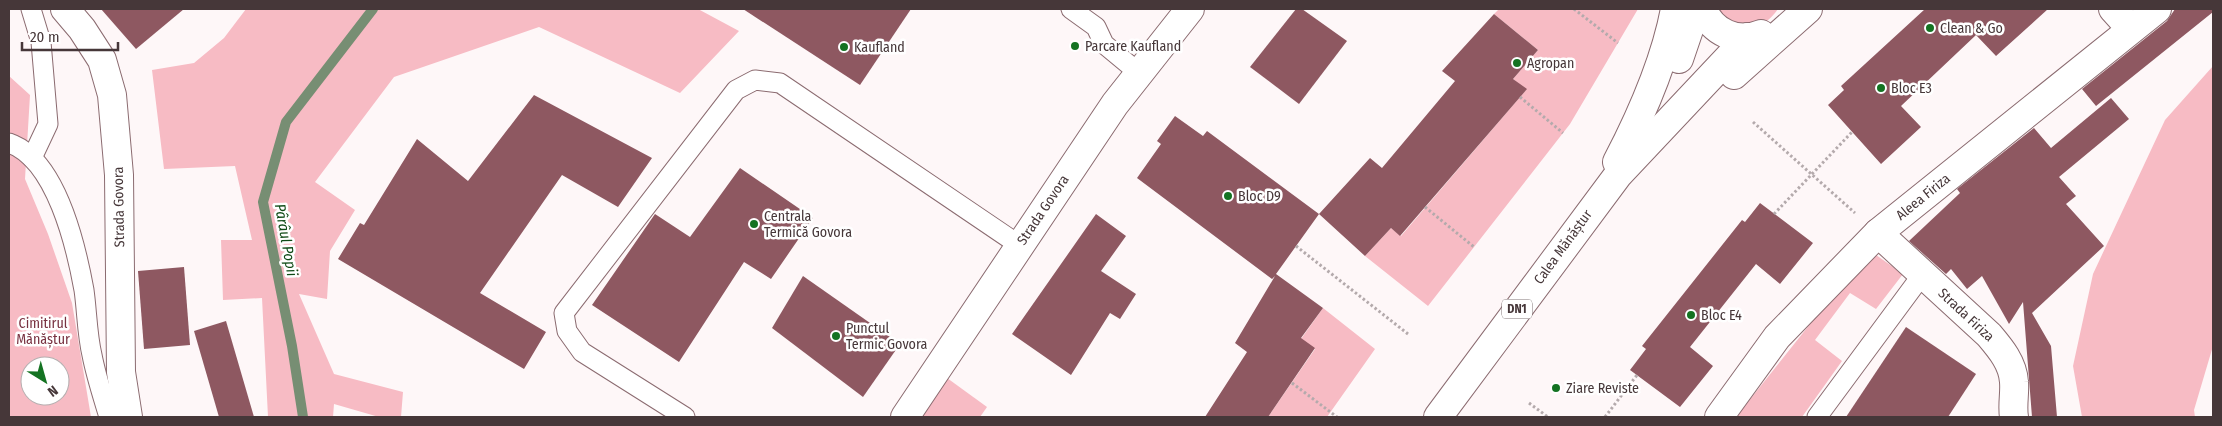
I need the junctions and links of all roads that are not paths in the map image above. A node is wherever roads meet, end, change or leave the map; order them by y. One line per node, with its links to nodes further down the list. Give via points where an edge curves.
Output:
1 (31, 9): 16 (lane, via 41,42 48,124)
2 (65, 9): 23 (street, Strada Govora, via 102,60 112,94 119,175 121,372)
3 (1071, 9): 14 (lane, via 1096,27 1104,44)
4 (1190, 9): 14 (street, Strada Govora)
5 (1675, 9): 18 (street, via 1644,106)
6 (1696, 9): 17 (street, Calea Mănăștur / DN1, via 1670,79)
7 (1702, 9): 13 (street, via 1719,30 1734,37)
8 (1785, 9): 13 (street, Calea Mănăștur / DN1, via 1771,28)
9 (1808, 9): 18 (street)
10 (2113, 9): 12 (street)
11 (2157, 9): 12 (street, Aleea Firiza)
12 (2131, 29): 19 (street, Aleea Firiza)
13 (1748, 37): 17 (street, Calea Mănăștur / DN1)
14 (1139, 73): 20 (street, Strada Govora)
15 (9, 142): 16 (lane)
16 (32, 158): 22 (lane, via 50,180 71,237 83,289 91,354)
17 (1618, 174): 18 (street, Calea Mănăștur / DN1)
18 (1596, 201): 26 (street, Calea Mănăștur / DN1)
19 (1878, 234): 21 (street, Strada Firiza); 27 (street, Aleea Firiza, via 1777,338)
20 (1019, 246): 24 (lane, via 780,83 754,80 736,90 564,313 566,331 582,352); 25 (street, Strada Govora)
21 (1922, 274): 28 (lane); 29 (street, Strada Firiza, via 1988,334 2003,352 2014,382)
22 (109, 417)
23 (128, 417)
24 (684, 417)
25 (905, 417)
26 (1438, 417)
27 (1720, 417)
28 (1817, 417)
29 (2014, 417)

